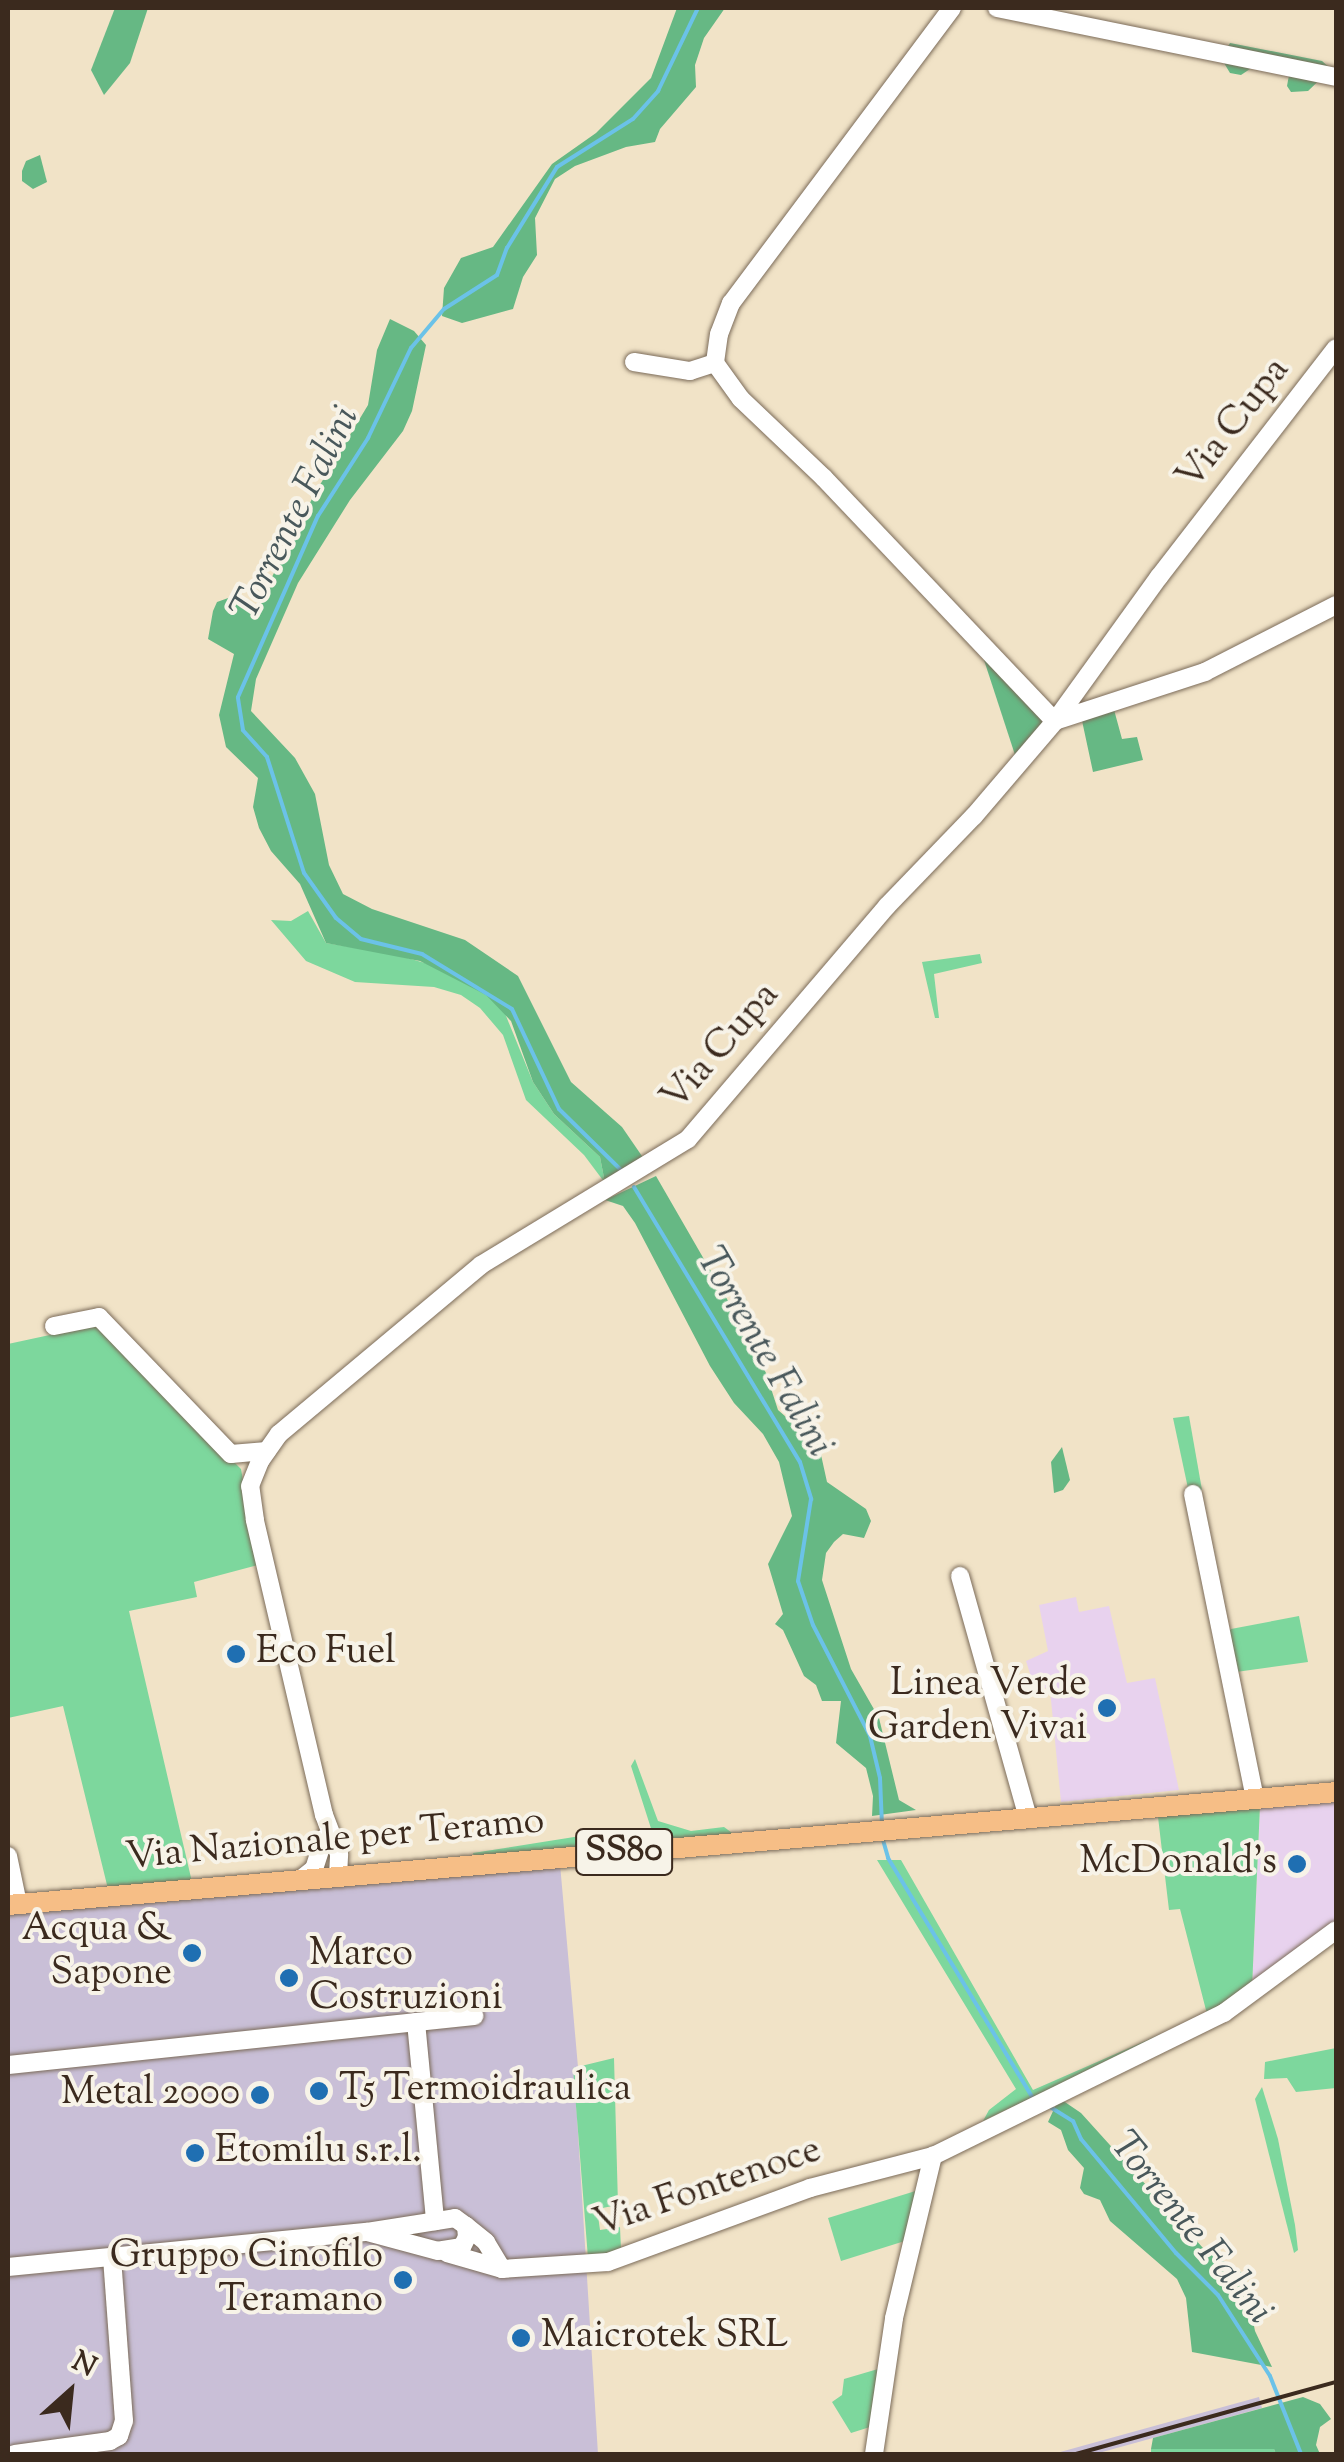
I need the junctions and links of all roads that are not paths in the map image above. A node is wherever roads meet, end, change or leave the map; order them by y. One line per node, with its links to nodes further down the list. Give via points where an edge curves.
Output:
1 (952, 8): 6 (street, via 731,303)
2 (997, 8): 3 (street)
3 (1336, 77)
4 (1336, 348): 8 (street, Via Cupa)
5 (634, 362): 6 (street, via 690,371)
6 (715, 363): 8 (street, via 742,399)
7 (1336, 605): 8 (street, via 1205,672)
8 (1055, 721): 10 (street, Via Cupa, via 688,1139 482,1265)
9 (54, 1326): 10 (street, via 99,1317 231,1454)
10 (267, 1450): 16 (street, Via Cupa, via 250,1486 255,1520)
11 (1194, 1494): 14 (street)
12 (960, 1576): 15 (street)
13 (1336, 1792): 14 (main road, Via Nazionale per Teramo / SS80)
14 (1255, 1799): 15 (main road, Via Nazionale per Teramo / SS80)
15 (1028, 1818): 18 (main road, Via Nazionale per Teramo / SS80)
16 (330, 1840): 18 (street, via 354,1866); 19 (street, Via Cupa); 20 (street, Via Cupa)
17 (8, 1856): 21 (street)
18 (381, 1872): 19 (main road, Via Nazionale per Teramo / SS80)
19 (338, 1876): 20 (main road, Via Nazionale per Teramo / SS80)
20 (301, 1880): 21 (main road, Via Nazionale per Teramo / SS80)
21 (13, 1904)
22 (1336, 1930): 26 (street, Via Fontenoce, via 1224,2013)
23 (474, 2016): 24 (street)
24 (416, 2022): 25 (street); 27 (street)
25 (8, 2064)
26 (933, 2156): 33 (street, Via Fontenoce, via 810,2188 608,2262); 35 (street, via 884,2367)
27 (435, 2221): 28 (street, Via Fontenoce, via 455,2218); 29 (street, Via Fontenoce)
28 (466, 2226): 30 (street, via 462,2247); 33 (street)
29 (367, 2232): 30 (street, Via Fontenoce); 31 (street, Via Fontenoce)
30 (438, 2251): 33 (street, Via Fontenoce)
31 (112, 2257): 32 (street, Via Fontenoce); 34 (street, via 124,2421 119,2436)
32 (8, 2267)
33 (502, 2268)
34 (14, 2454)
35 (874, 2454)

